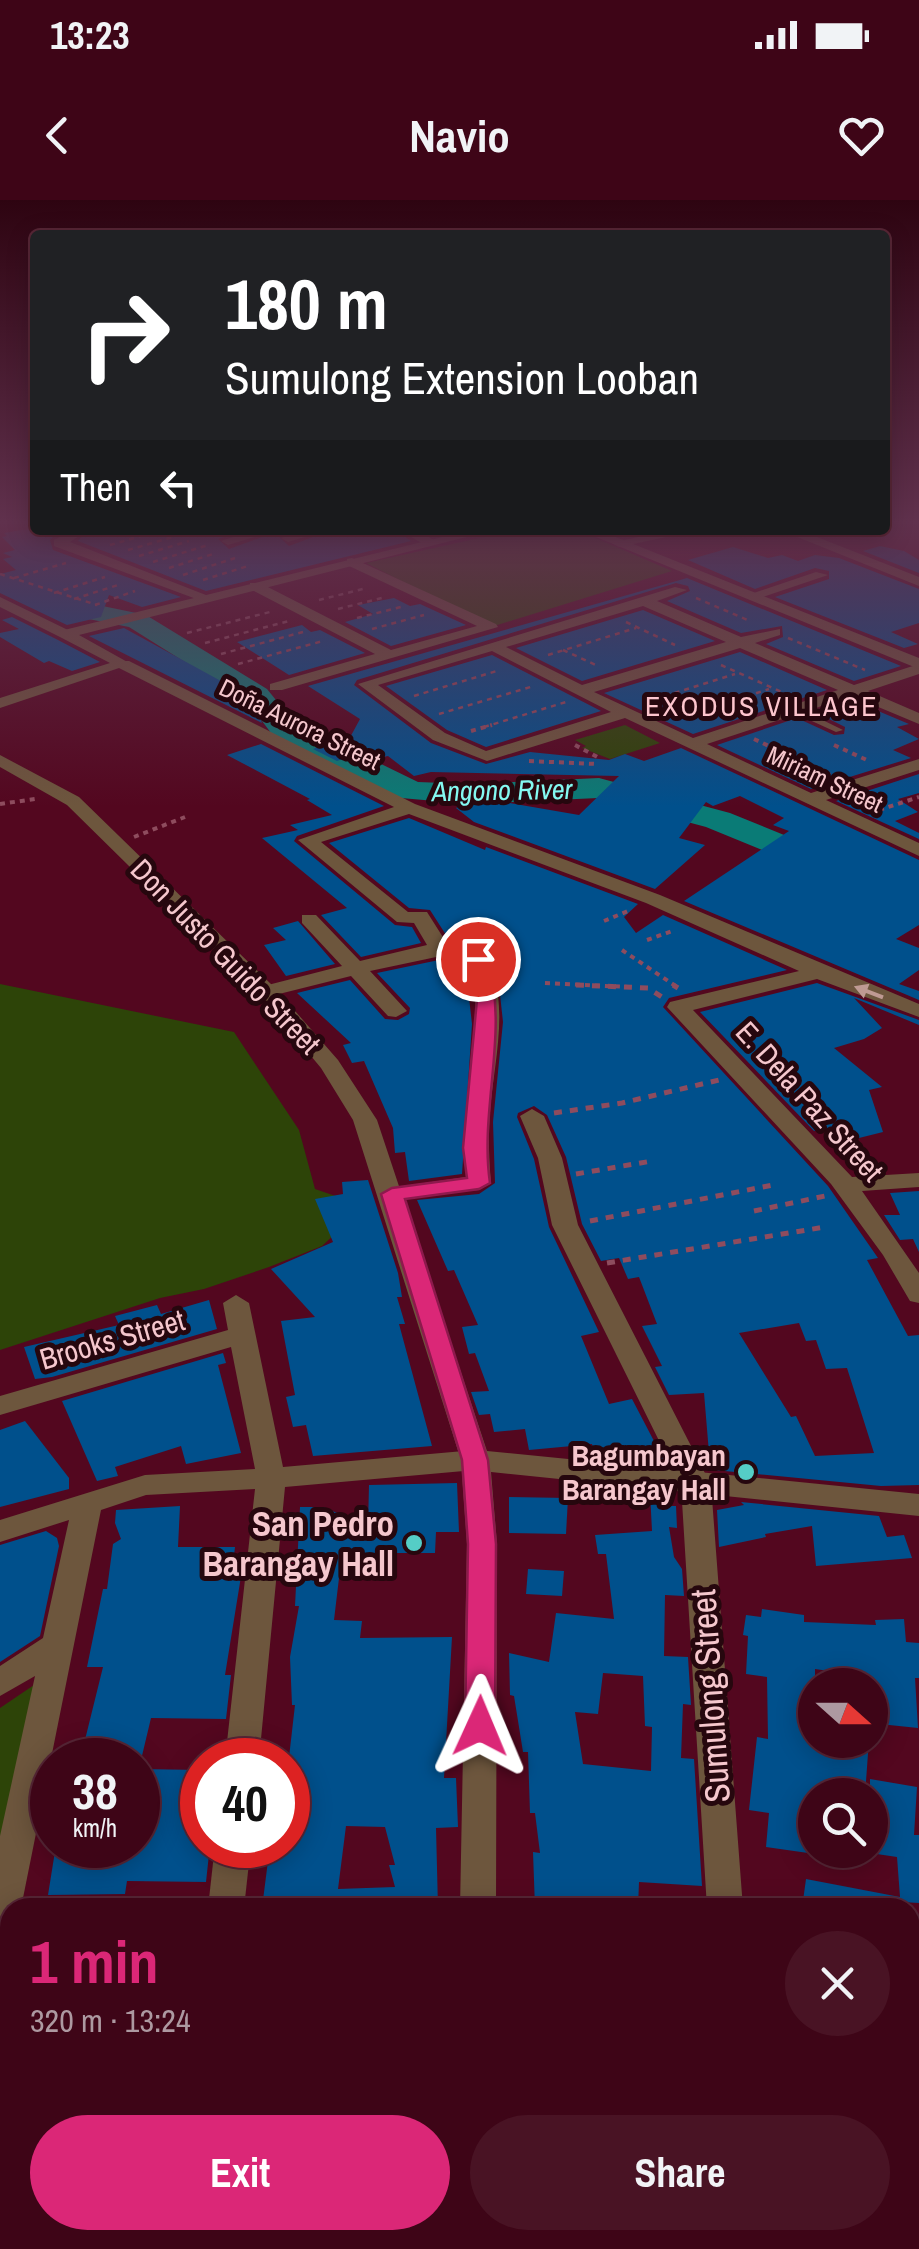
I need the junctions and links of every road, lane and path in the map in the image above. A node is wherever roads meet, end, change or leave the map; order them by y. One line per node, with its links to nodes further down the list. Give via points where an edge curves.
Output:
1 (29, 616): 10 (street, Doña Aurora Street)
2 (129, 616): 10 (street)
3 (312, 616): 11 (street)
4 (422, 616): 11 (path)
5 (468, 616): 15 (street, via 491,627)
6 (596, 616): 13 (street)
7 (676, 616): 12 (street)
8 (799, 616): 18 (street)
9 (776, 632): 12 (street)
10 (65, 634): 16 (street, Doña Aurora Street)
11 (348, 634): 15 (street); 17 (path)
12 (738, 644): 20 (street); 24 (street)
13 (495, 646): 21 (street, Miriam Street); 30 (street, via 366,684)
14 (564, 650): 20 (path)
15 (388, 655): 22 (street)
16 (123, 664): 26 (street); 43 (street, Doña Aurora Street)
17 (238, 664)
18 (919, 666): 24 (street)
19 (738, 673): 28 (path)
20 (623, 678): 25 (street)
21 (556, 680): 25 (street, Miriam Street); 30 (path)
22 (276, 687)
23 (772, 688): 31 (path)
24 (850, 692): 27 (street); 29 (street)
25 (584, 693): 28 (street, Miriam Street); 34 (path)
26 (0, 703)
27 (795, 710): 32 (street); 33 (lane)
28 (622, 711): 31 (street, Miriam Street); 36 (street)
29 (919, 719)
30 (418, 720): 34 (street)
31 (654, 727): 35 (street, Miriam Street)
32 (734, 730): 35 (street); 40 (path)
33 (840, 730)
34 (445, 739): 36 (street)
35 (690, 744): 42 (street, Miriam Street)
36 (487, 756): 38 (path)
37 (0, 760): 48 (street, Don Justo Guido Street, via 73,801)
38 (597, 764)
39 (919, 764): 40 (street)
40 (853, 786): 42 (street)
41 (919, 798): 45 (path)
42 (810, 799): 45 (street, Miriam Street)
43 (409, 808): 51 (street, via 307,840 404,918 420,916); 54 (street, Doña Aurora Street, via 653,900)
44 (185, 817): 48 (path)
45 (848, 819): 47 (street, Miriam Street)
46 (919, 834): 47 (street)
47 (897, 840): 49 (street, Miriam Street)
48 (117, 843): 56 (street, Don Justo Guido Street)
49 (919, 850)
50 (309, 919): 53 (street)
51 (440, 949): 53 (street); 67 (street, via 464,945 475,952 487,989 474,1148 479,1183)
52 (622, 950): 57 (path)
53 (355, 968): 56 (street); 58 (street)
54 (818, 972): 57 (street); 59 (street, Doña Aurora Street, one-way to 54)
55 (545, 983): 57 (path, via 648,988)
56 (268, 991): 67 (street, Don Justo Guido Street, via 366,1120)
57 (687, 1004): 60 (street, E. Dela Paz Street)
58 (396, 1011)
59 (919, 1012)
60 (742, 1074): 61 (path); 66 (street, E. Dela Paz Street)
61 (532, 1116): 63 (street)
62 (652, 1161): 63 (path)
63 (556, 1178): 69 (street)
64 (919, 1180): 66 (street)
65 (774, 1185): 69 (path)
66 (847, 1188): 68 (path); 72 (street, E. Dela Paz Street, via 893,1246)
67 (392, 1194): 76 (street, Don Justo Guido Street)
68 (754, 1211)
69 (565, 1225): 71 (street)
70 (825, 1227): 71 (path)
71 (584, 1267): 78 (street)
72 (919, 1295)
73 (236, 1304): 74 (street)
74 (243, 1334): 75 (street, Brooks Street); 77 (street)
75 (0, 1406)
76 (475, 1460): 77 (street); 78 (street); 88 (street, Don Justo Guido Street, via 482,1544)
77 (271, 1478): 79 (street, via 145,1484); 84 (street)
78 (696, 1485): 80 (street); 89 (street, Sumulong Street)
79 (88, 1502): 81 (street); 82 (street)
80 (919, 1504)
81 (0, 1531)
82 (59, 1644): 83 (street); 86 (street)
83 (0, 1684)
84 (244, 1738)
85 (230, 1868): 87 (street)
86 (7, 1898)
87 (227, 1898)
88 (478, 1898)
89 (725, 1898)

